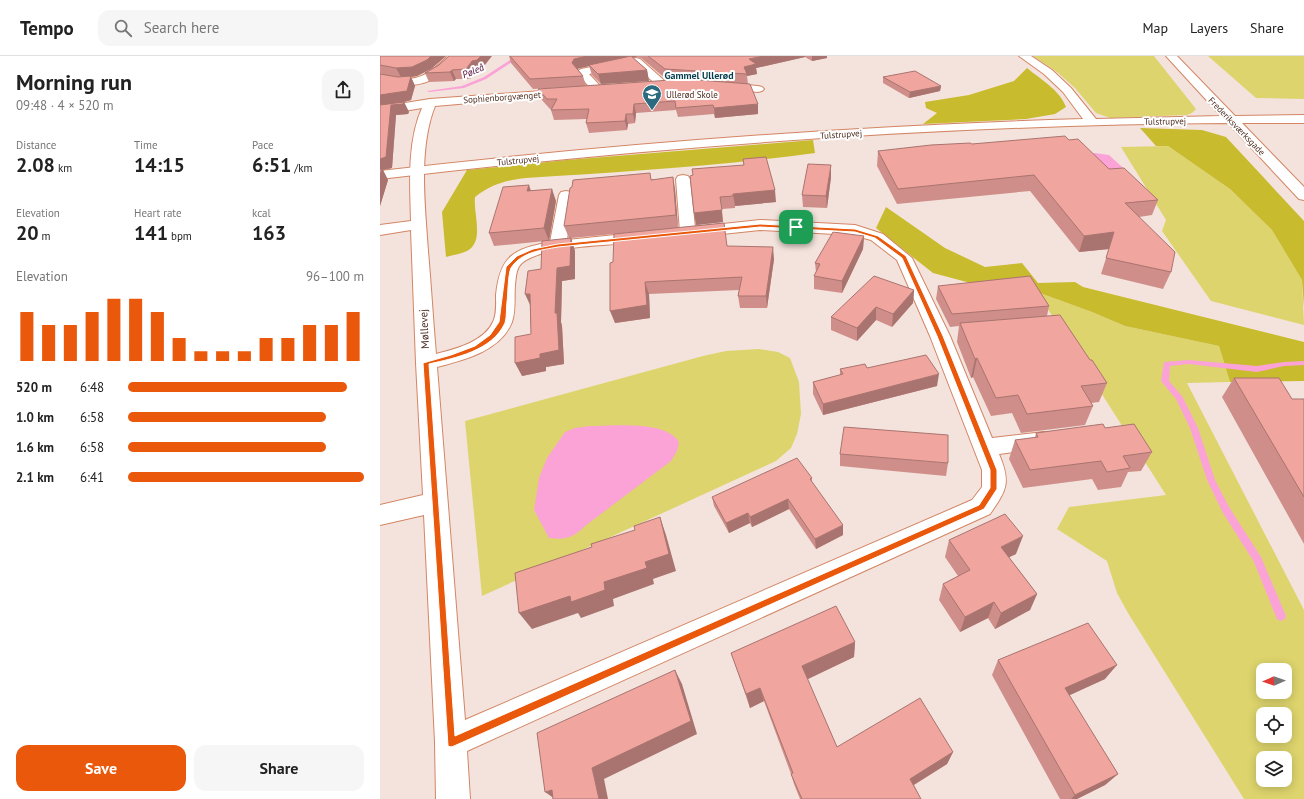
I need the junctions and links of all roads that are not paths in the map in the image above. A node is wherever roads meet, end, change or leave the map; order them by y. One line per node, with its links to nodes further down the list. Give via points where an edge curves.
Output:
1 (454, 56): 4 (street, via 445,67 416,81 405,83)
2 (1024, 56): 16 (street, via 1048,72 1067,90)
3 (1171, 56): 15 (street, Frederiksværksgade)
4 (380, 78)
5 (676, 84): 6 (street)
6 (663, 85): 7 (street); 11 (street, via 636,61 581,72)
7 (649, 86)
8 (711, 86): 10 (street)
9 (612, 89): 11 (street, Sophienborgvænget)
10 (758, 89)
11 (598, 90): 12 (street, Sophienborgvænget)
12 (430, 103): 13 (street, Sophienborgvænget); 17 (street, via 422,131)
13 (380, 110)
14 (1304, 119): 15 (street, Tulstrupvej)
15 (1232, 120): 16 (street, Tulstrupvej); 21 (street, Frederiksværksgade)
16 (1093, 123): 17 (street, Tulstrupvej, via 931,128 753,140)
17 (418, 170): 18 (street, Tulstrupvej); 22 (street, Møllevej)
18 (380, 175)
19 (683, 179): 24 (street)
20 (566, 195): 25 (street)
21 (1304, 196)
22 (419, 224): 23 (street); 26 (street, Møllevej)
23 (380, 230)
24 (688, 232): 25 (street); 28 (street, via 760,225 855,230 877,237 904,258 948,336)
25 (558, 246): 26 (street, via 534,250 519,257 508,268 502,322 492,336 477,347 452,357)
26 (426, 363): 29 (street, Møllevej)
27 (1063, 437): 28 (street)
28 (986, 447): 31 (street, via 994,470 994,489 981,507)
29 (436, 502): 30 (street); 31 (street, Møllevej)
30 (380, 515)
31 (451, 742): 32 (street, Møllevej)
32 (453, 799)

